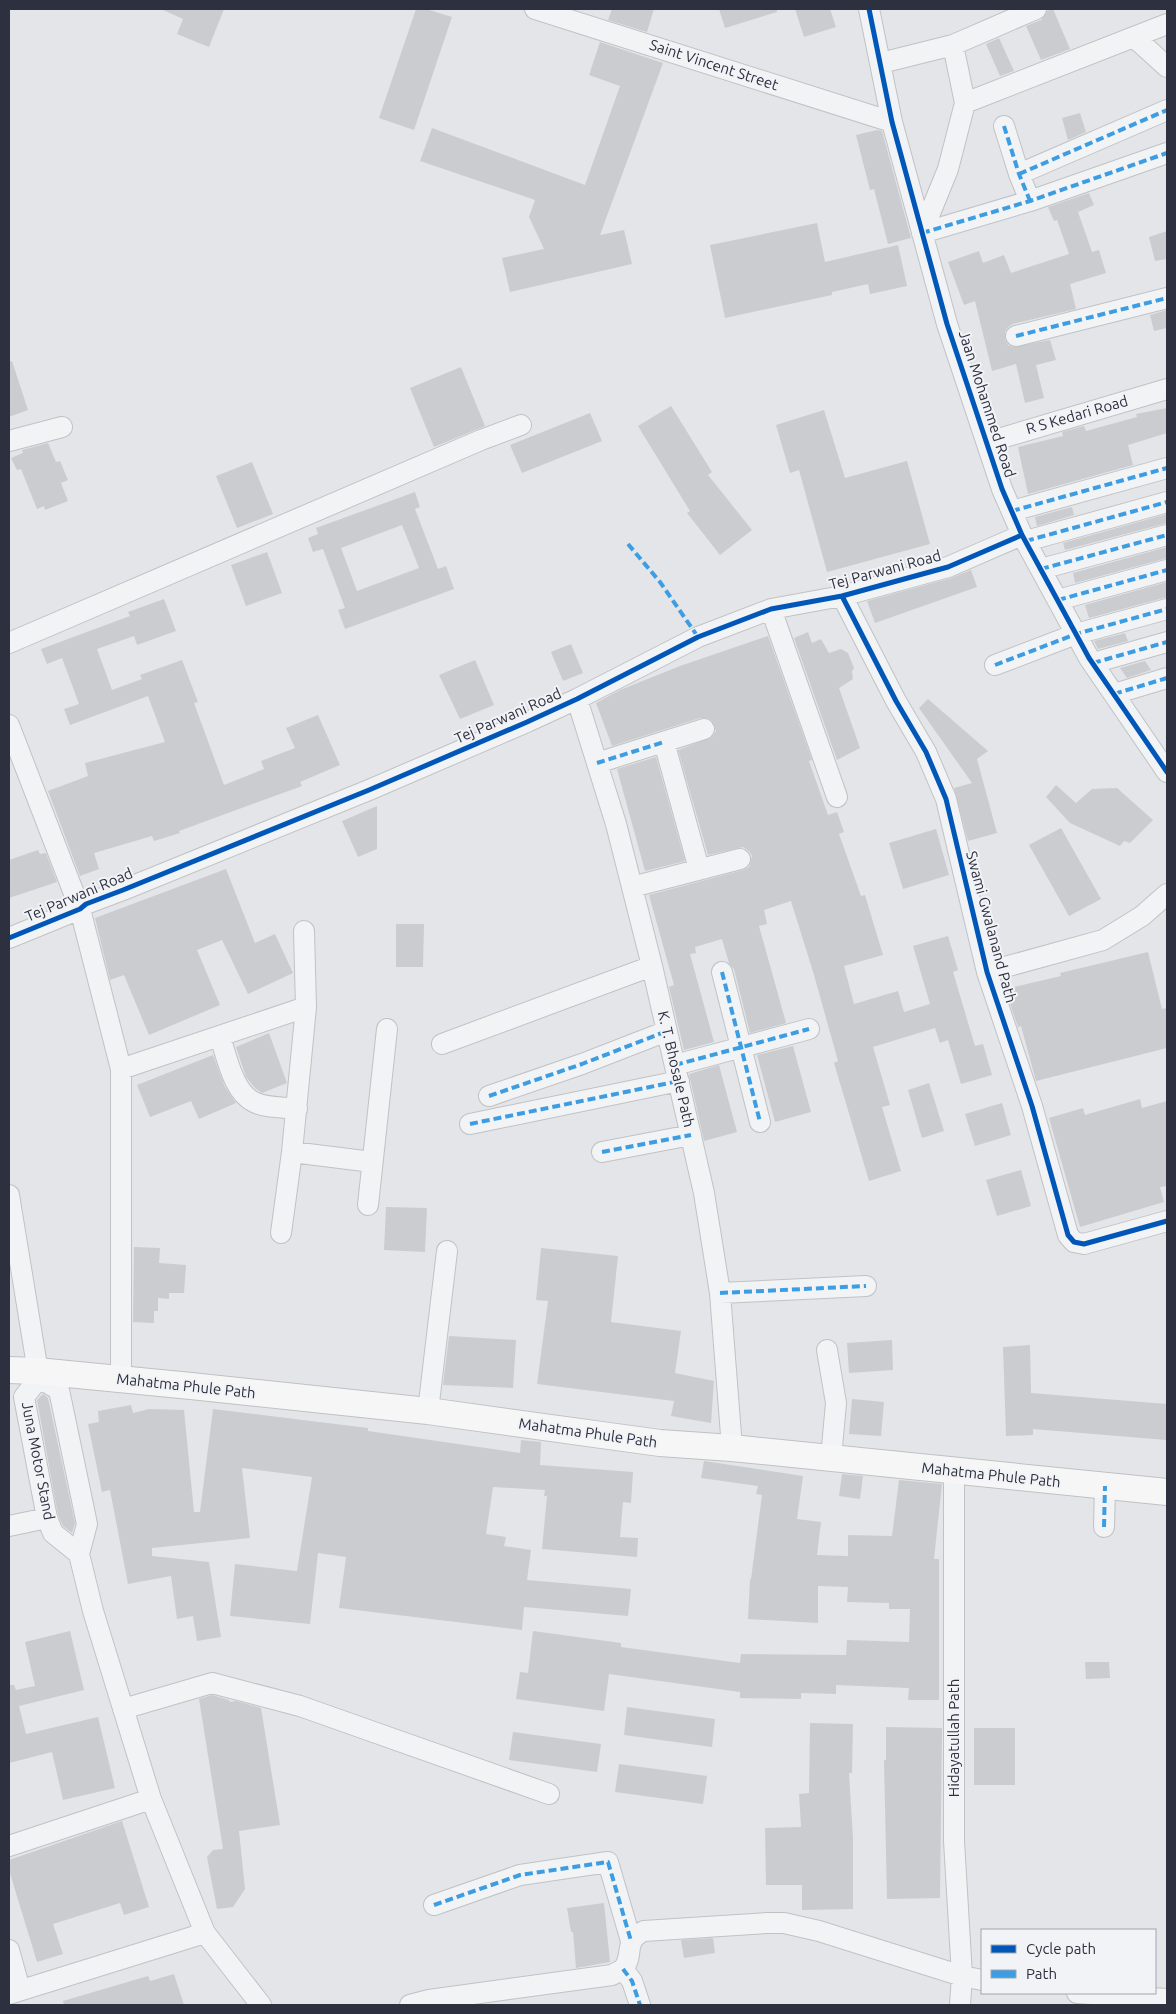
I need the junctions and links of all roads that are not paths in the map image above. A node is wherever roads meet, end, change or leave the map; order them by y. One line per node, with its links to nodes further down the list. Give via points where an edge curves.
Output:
1 (535, 9): 11 (street, Saint Vincent Street)
2 (869, 9): 7 (street, Jaan Mohammed Road)
3 (1036, 9): 6 (street)
4 (1167, 24): 5 (street)
5 (1134, 37): 8 (street); 9 (street)
6 (954, 45): 7 (street); 9 (street)
7 (881, 63): 11 (street, Jaan Mohammed Road)
8 (1167, 67)
9 (965, 103): 16 (street, via 948,169)
10 (1167, 110): 14 (street)
11 (892, 122): 16 (street, Jaan Mohammed Road)
12 (1004, 126): 14 (street)
13 (1167, 153): 15 (street)
14 (1019, 174): 15 (street)
15 (1030, 201): 16 (street)
16 (922, 233): 23 (street, Jaan Mohammed Road, via 947,324)
17 (1167, 298): 18 (street)
18 (1016, 336)
19 (1167, 389): 23 (street, R S Kedari Road)
20 (521, 425): 37 (street)
21 (62, 427): 22 (street)
22 (9, 441)
23 (988, 442): 26 (street, Jaan Mohammed Road, via 1002,490)
24 (1167, 468): 26 (street)
25 (1167, 502): 28 (street, Tej Parwani Road)
26 (1012, 511): 28 (street, Jaan Mohammed Road)
27 (1167, 535): 29 (street)
28 (1024, 538): 29 (street, Jaan Mohammed Road); 31 (street, Tej Parwani Road, via 948,567)
29 (1041, 569): 32 (street, Jaan Mohammed Road)
30 (1167, 570): 32 (street)
31 (842, 596): 33 (street, Tej Parwani Road); 58 (street, Swami Gwalanand Path, via 926,752 946,799)
32 (1058, 600): 35 (street, Jaan Mohammed Road)
33 (771, 609): 42 (street, Tej Parwani Road, via 698,637); 48 (street)
34 (1167, 609): 35 (street)
35 (1076, 634): 38 (street, Jaan Mohammed Road); 39 (street)
36 (1167, 642): 38 (street)
37 (9, 643)
38 (1093, 663): 41 (street, Jaan Mohammed Road)
39 (995, 665)
40 (1167, 678): 41 (street)
41 (1114, 694): 47 (street, Jaan Mohammed Road)
42 (577, 699): 46 (street, K. T. Bhosale Path); 53 (street, Tej Parwani Road, via 369,790)
43 (9, 725): 53 (street)
44 (704, 729): 45 (street)
45 (664, 742): 46 (street); 50 (street)
46 (597, 763): 51 (street, K. T. Bhosale Path)
47 (1167, 772)
48 (837, 797)
49 (740, 859): 50 (street)
50 (699, 869): 51 (street)
51 (632, 887): 56 (street, K. T. Bhosale Path)
52 (1155, 905): 58 (street, via 1103,940)
53 (80, 909): 55 (street, Tej Parwani Road); 66 (street)
54 (304, 931): 59 (street)
55 (9, 938)
56 (652, 966): 62 (street, K. T. Bhosale Path); 64 (street)
57 (722, 972): 65 (street)
58 (987, 972): 78 (street, Swami Gwalanand Path, via 1032,1106 1068,1235 1074,1242 1084,1244)
59 (306, 1007): 63 (street); 69 (street)
60 (387, 1029): 75 (street)
61 (810, 1029): 65 (street)
62 (667, 1031): 67 (street, K. T. Bhosale Path); 68 (street)
63 (220, 1037): 66 (street); 69 (street, via 243,1094 254,1103)
64 (442, 1044)
65 (742, 1048): 67 (street); 70 (street)
66 (121, 1069): 86 (street)
67 (677, 1073): 71 (street); 72 (street, K. T. Bhosale Path)
68 (490, 1096)
69 (296, 1109): 73 (street)
70 (760, 1122)
71 (470, 1124)
72 (691, 1136): 74 (street); 82 (street, K. T. Bhosale Path)
73 (292, 1152): 75 (street); 79 (street)
74 (602, 1152)
75 (372, 1162): 77 (street)
76 (9, 1195): 85 (street)
77 (368, 1206)
78 (1167, 1221)
79 (281, 1233)
80 (447, 1251): 87 (street)
81 (866, 1286): 82 (street)
82 (720, 1293): 88 (street, K. T. Bhosale Path)
83 (827, 1350): 89 (street, via 836,1403)
84 (9, 1370): 85 (main road, Mahatma Phule Path)
85 (38, 1375): 86 (main road, Mahatma Phule Path); 93 (street, Juna Motor Stand, via 24,1397); 96 (street, Juna Motor Stand, via 59,1390 87,1524)
86 (121, 1379): 87 (main road, Mahatma Phule Path)
87 (428, 1412): 88 (main road, Mahatma Phule Path, via 660,1443)
88 (732, 1448): 89 (main road, Mahatma Phule Path)
89 (831, 1458): 90 (main road, Mahatma Phule Path)
90 (954, 1471): 91 (main road, Mahatma Phule Path); 106 (street, Hidayatullah Path, via 954,1841)
91 (1105, 1486): 92 (main road, Mahatma Phule Path); 95 (street)
92 (1167, 1492)
93 (46, 1518): 94 (street); 96 (street, Juna Motor Stand, via 53,1533)
94 (9, 1526)
95 (1104, 1527)
96 (78, 1554): 97 (street)
97 (123, 1709): 98 (street, via 212,1684 300,1706); 99 (street)
98 (550, 1794)
99 (151, 1799): 100 (street); 102 (street)
100 (9, 1846)
101 (434, 1905): 103 (street, via 520,1875 608,1862)
102 (205, 1934): 108 (street); 111 (street)
103 (631, 1942): 105 (street); 106 (street, via 644,1931 784,1923)
104 (9, 1950): 108 (street)
105 (623, 1968): 112 (street, via 612,1974); 113 (street, via 632,1981)
106 (962, 1976): 107 (street); 114 (street, Hidayatullah Path)
107 (981, 1980)
108 (14, 1992)
109 (1092, 1994): 110 (street)
110 (1167, 1999)
111 (261, 2005)
112 (410, 2005)
113 (640, 2005)
114 (960, 2005)

